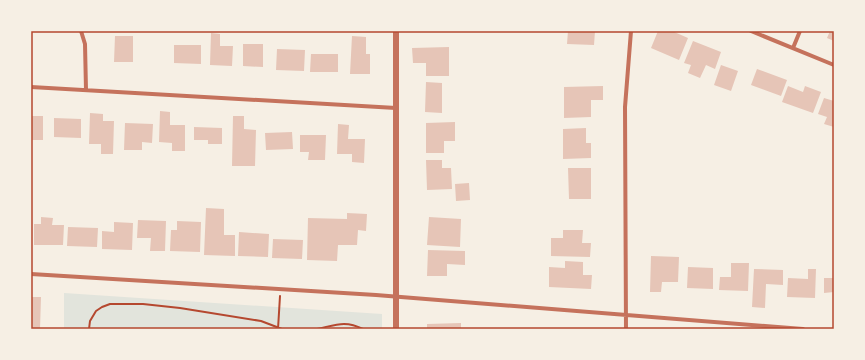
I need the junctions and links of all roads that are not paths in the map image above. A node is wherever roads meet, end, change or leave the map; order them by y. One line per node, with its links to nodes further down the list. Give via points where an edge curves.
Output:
1 (81, 31): 9 (street, via 85,44)
2 (396, 31): 10 (street)
3 (631, 31): 13 (street, via 625,107)
4 (751, 31): 6 (street)
5 (800, 31): 6 (street)
6 (793, 48): 7 (street)
7 (834, 65)
8 (31, 87): 9 (street)
9 (86, 90): 10 (street)
10 (396, 108): 12 (street)
11 (31, 274): 12 (street)
12 (395, 296): 13 (street); 14 (street)
13 (625, 314): 15 (street); 16 (street)
14 (396, 329)
15 (626, 329)
16 (803, 329)

